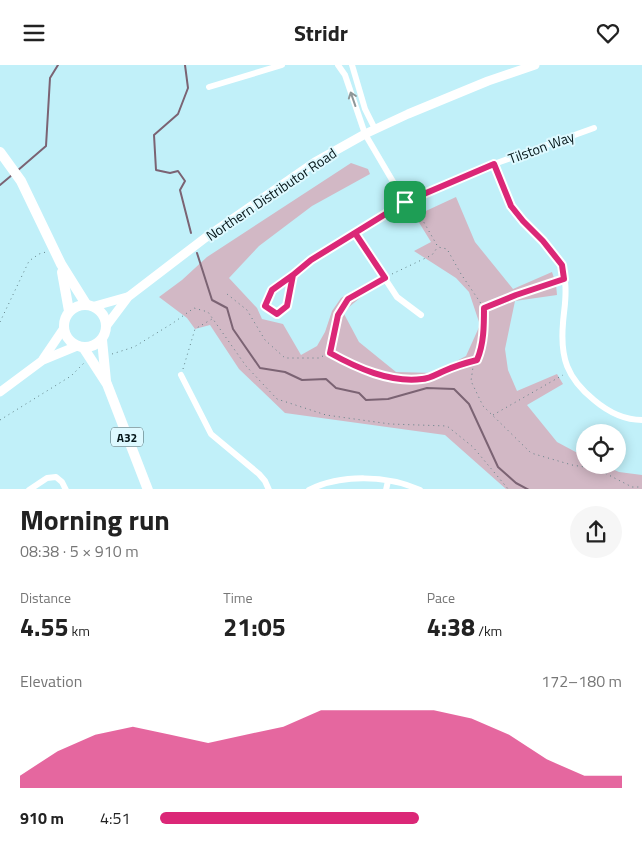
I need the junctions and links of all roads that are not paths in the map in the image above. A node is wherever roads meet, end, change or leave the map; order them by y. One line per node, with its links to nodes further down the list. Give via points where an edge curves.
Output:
1 (282, 65): 5 (street)
2 (338, 65): 8 (street, one-way to 2, via 345,75)
3 (352, 65): 7 (street, via 365,109)
4 (535, 65): 7 (main road, Northern Distributor Road, via 468,89)
5 (209, 87)
6 (594, 128): 10 (street, Tilston Way)
7 (375, 129): 8 (main road, Northern Distributor Road)
8 (365, 134): 11 (street); 15 (main road, Northern Distributor Road, via 299,172)
9 (3, 155): 13 (highway, via 21,181)
10 (494, 164): 11 (street, Tilston Way); 27 (street, via 511,206 562,265 566,304 562,341 568,372 584,392 606,410)
11 (408, 201): 12 (street, Tilston Way)
12 (355, 233): 14 (street, Tilston Way); 18 (street, via 397,297)
13 (61, 264): 16 (highway); 17 (highway)
14 (293, 275): 14 (street, Tilston Way, via 287,306 277,314 270,311 265,306 272,290)
15 (128, 297): 16 (main road, Northern Distributor Road); 19 (main road, Northern Distributor Road)
16 (91, 305): 17 (highway, via 77,305); 19 (highway, via 104,314)
17 (69, 311): 20 (highway)
18 (421, 315)
19 (107, 325): 21 (highway, A32)
20 (64, 328): 22 (highway, A32, via 66,337); 23 (main road)
21 (102, 340): 22 (highway, via 94,345); 25 (highway, A32)
22 (80, 346): 23 (main road); 25 (highway, A32)
23 (42, 360): 26 (main road)
24 (181, 375): 32 (street, via 211,434 259,474)
25 (106, 384): 31 (highway, A32)
26 (0, 392)
27 (642, 421)
28 (388, 481): 33 (street, via 349,479); 34 (street); 35 (street)
29 (28, 489): 30 (street, via 47,478 56,477)
30 (66, 489)
31 (148, 489)
32 (269, 489)
33 (309, 489)
34 (386, 489)
35 (420, 489)

